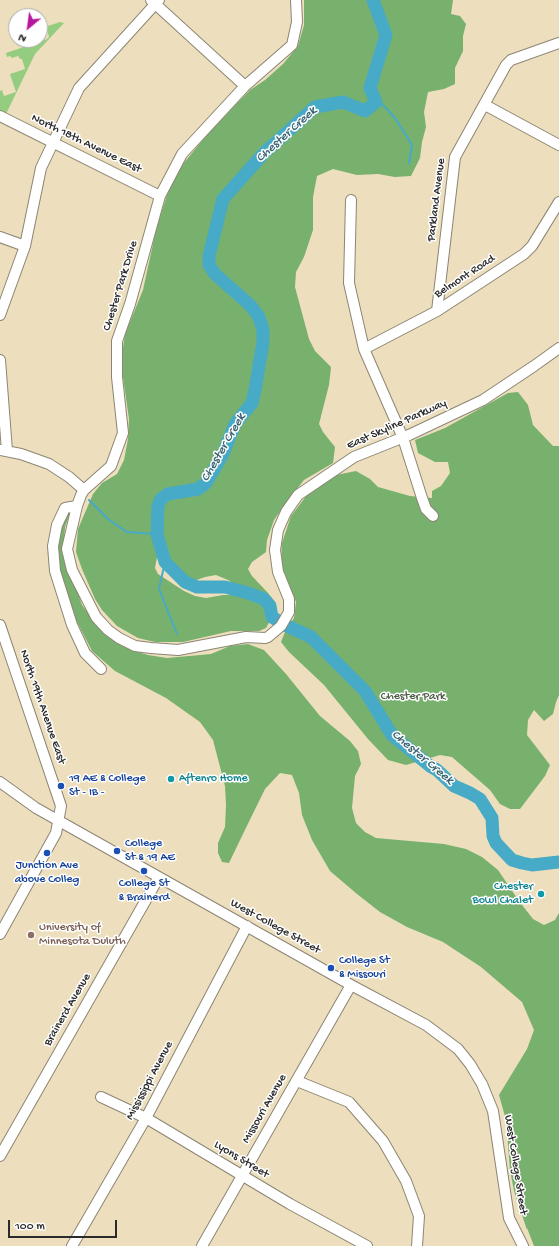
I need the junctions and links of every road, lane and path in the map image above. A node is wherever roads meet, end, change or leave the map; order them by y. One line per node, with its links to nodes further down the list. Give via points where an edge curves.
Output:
1 (296, 0): 4 (street, Chester Park Drive, via 297,22 292,45)
2 (155, 1): 4 (street); 7 (street, via 79,88)
3 (559, 43): 5 (street, Parkland Avenue, via 511,60)
4 (245, 86): 9 (street, Chester Park Drive, via 182,154)
5 (485, 105): 8 (street); 14 (street, Parkland Avenue, via 455,157)
6 (0, 116): 7 (street, North 18th Avenue East)
7 (53, 142): 9 (street, North 18th Avenue East); 13 (street, via 41,168)
8 (559, 145)
9 (160, 196): 21 (street, Chester Park Drive, via 117,341 122,432 110,466)
10 (351, 200): 17 (street, via 349,283)
11 (559, 202): 14 (street, Belmont Road, via 532,246 524,254)
12 (0, 237): 13 (street)
13 (25, 246): 15 (street)
14 (437, 311): 17 (street, Belmont Road)
15 (0, 315)
16 (559, 348): 19 (street, East Skyline Parkway, via 483,400)
17 (364, 349): 19 (street)
18 (0, 360): 20 (street)
19 (403, 438): 23 (street, via 426,509); 25 (street, East Skyline Parkway, via 354,457 298,495 286,512 278,530 275,550 278,572 289,598 289,612 281,626)
20 (3, 451): 21 (street, via 27,455 49,464)
21 (84, 490): 22 (street, Chester Park Drive)
22 (77, 506): 25 (street, Chester Park Drive, via 67,549 72,570 96,617 108,630 135,646 178,650 246,637); 26 (street, via 65,508 57,525 53,546 55,571 72,625 86,653)
23 (433, 516)
24 (0, 625): 28 (street, North 19th Avenue East, via 61,806)
25 (268, 636)
26 (101, 669)
27 (0, 782): 28 (street, West College Street)
28 (59, 821): 29 (street, West College Street); 31 (street, North 19th Avenue East, via 56,833)
29 (159, 877): 30 (street, West College Street); 36 (street, Brainerd Avenue)
30 (247, 926): 32 (street, West College Street); 35 (street, Mississippi Avenue)
31 (0, 934)
32 (351, 985): 33 (street, Missouri Avenue); 42 (street, West College Street, via 426,1025 458,1049 470,1064 493,1111 509,1218)
33 (297, 1080): 37 (street, Missouri Avenue); 41 (street, via 349,1102 384,1141 406,1181 418,1216)
34 (101, 1097): 35 (street, Lyons Street)
35 (146, 1118): 37 (street, Lyons Street); 38 (street, Mississippi Avenue)
36 (0, 1156)
37 (242, 1175): 39 (street, Missouri Avenue); 40 (street, Lyons Street)
38 (72, 1246)
39 (202, 1246)
40 (367, 1246)
41 (417, 1246)
42 (523, 1246)

